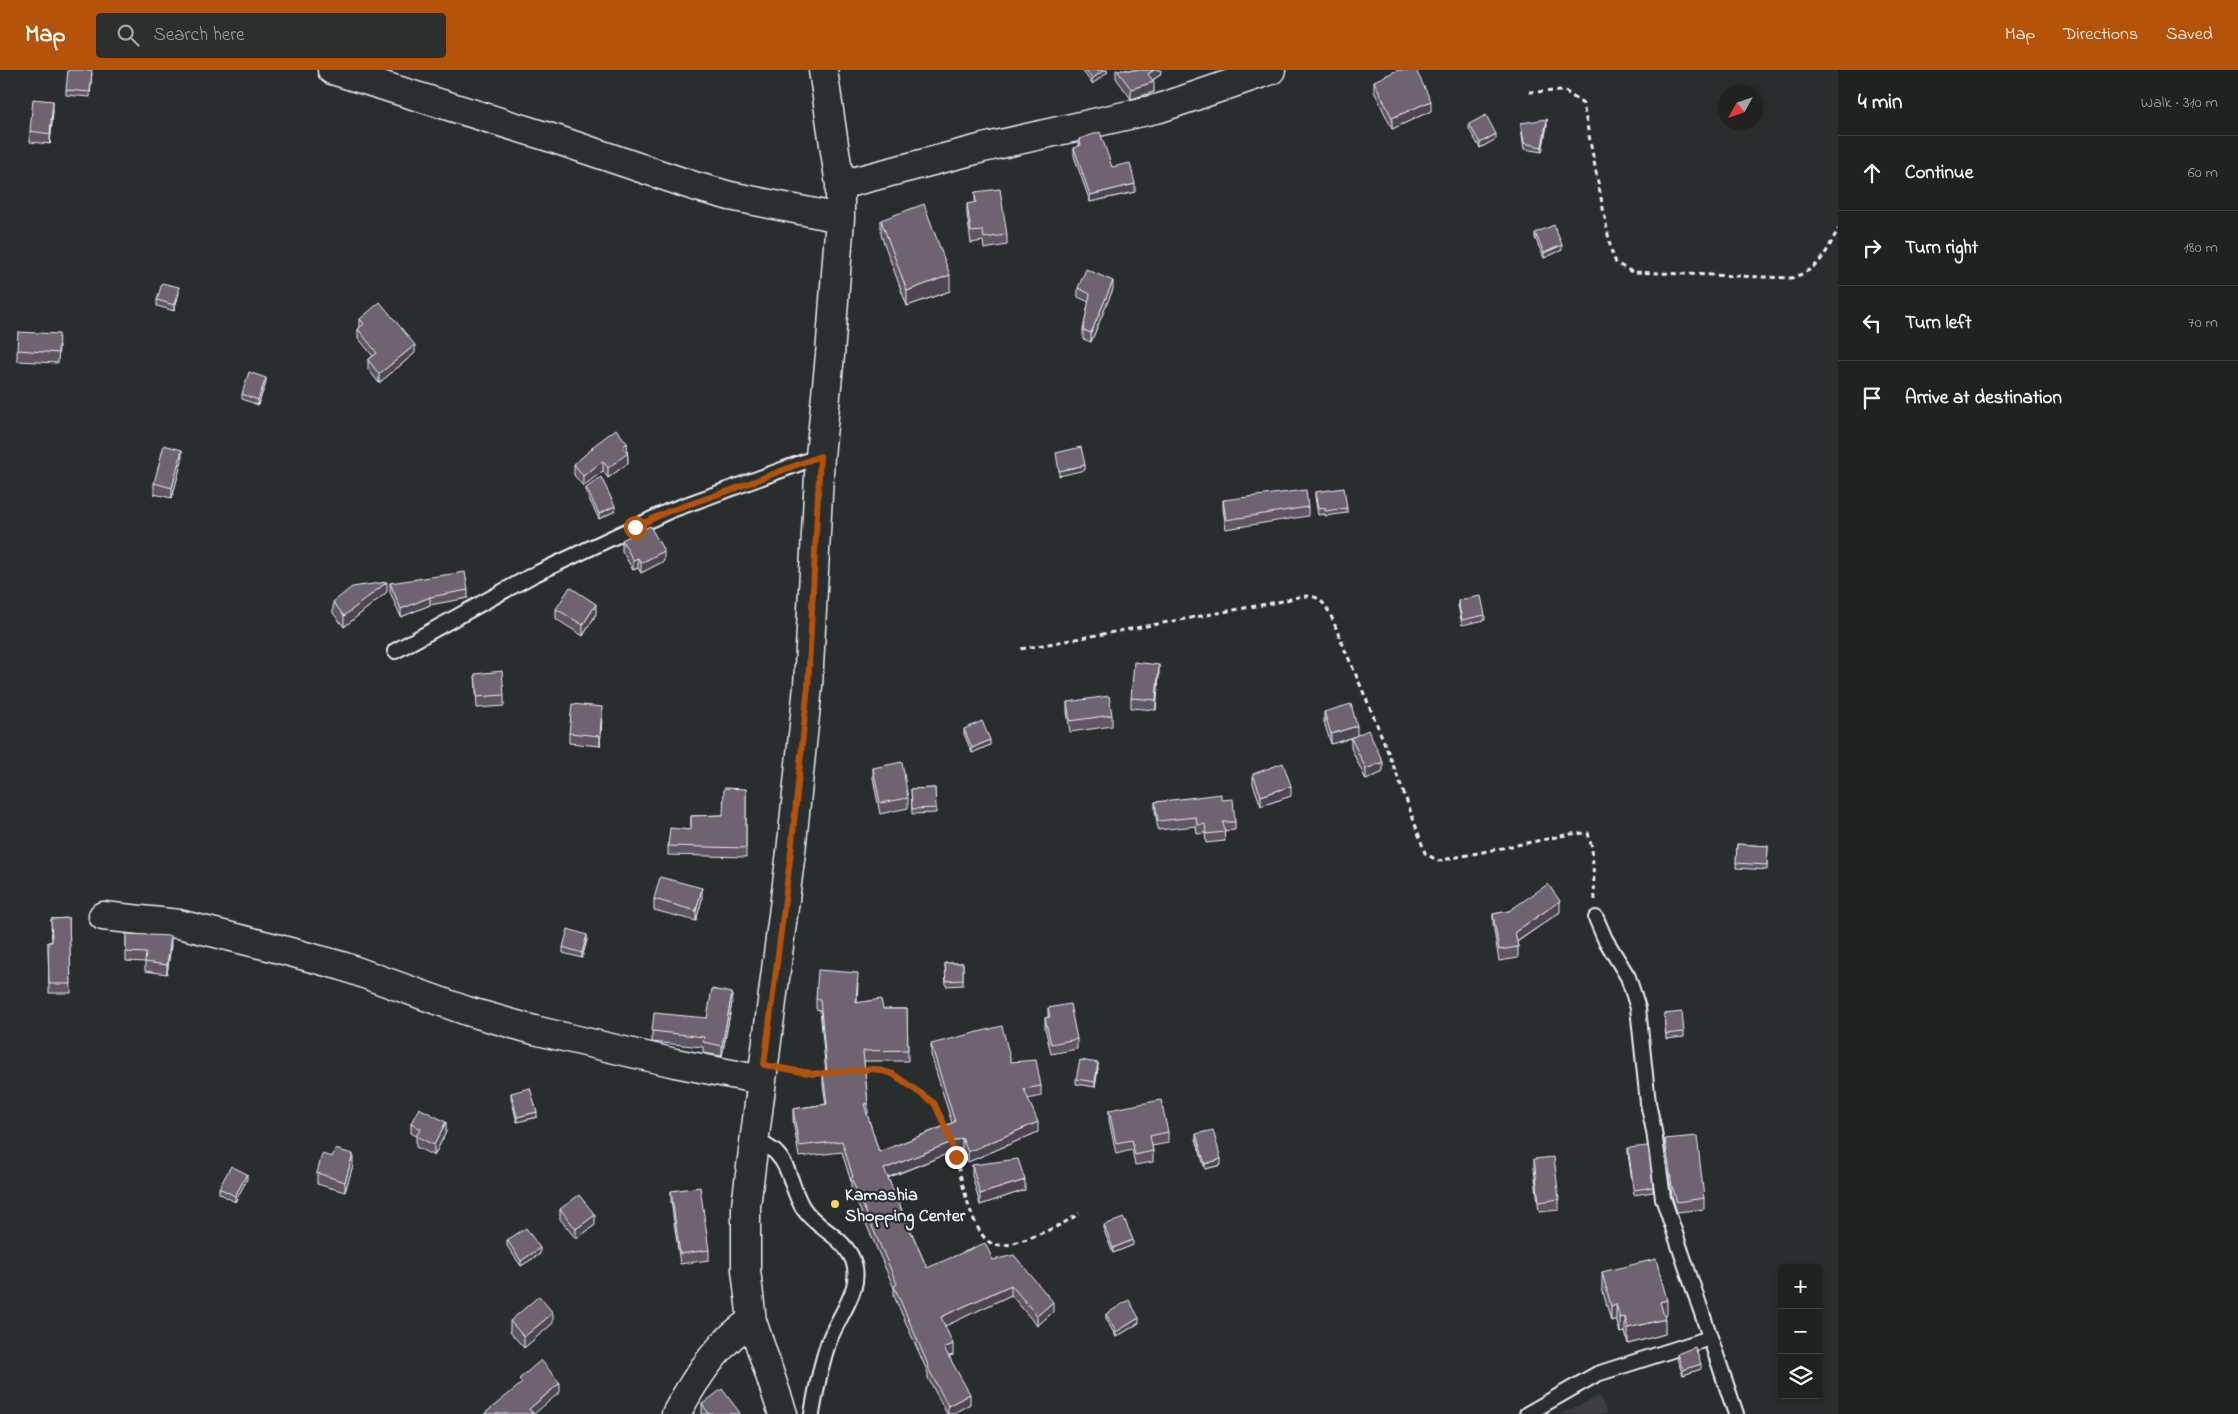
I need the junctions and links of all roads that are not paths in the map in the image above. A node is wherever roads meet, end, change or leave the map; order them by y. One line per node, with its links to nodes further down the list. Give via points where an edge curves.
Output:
1 (332, 70): 5 (street, via 694,186)
2 (823, 70): 4 (street)
3 (1271, 70): 4 (street, via 1160,108 983,148)
4 (840, 185): 5 (street)
5 (840, 218): 6 (street)
6 (820, 456): 7 (lane, via 669,511 533,575); 10 (street, via 808,686)
7 (395, 650)
8 (103, 916): 10 (street, via 179,924 259,944 342,966 467,1011 534,1030 675,1063)
9 (1596, 918): 13 (lane, via 1628,977 1638,1008 1648,1104 1663,1198)
10 (763, 1072): 11 (street)
11 (755, 1140): 12 (street, via 745,1238); 16 (lane, via 776,1152 805,1211 841,1241 852,1257 856,1277 853,1293 827,1344)
12 (752, 1321): 14 (street, via 729,1339 704,1368); 15 (street)
13 (1710, 1338): 17 (lane, via 1597,1374); 18 (lane)
14 (676, 1414)
15 (783, 1414)
16 (812, 1414)
17 (1527, 1414)
18 (1736, 1414)

